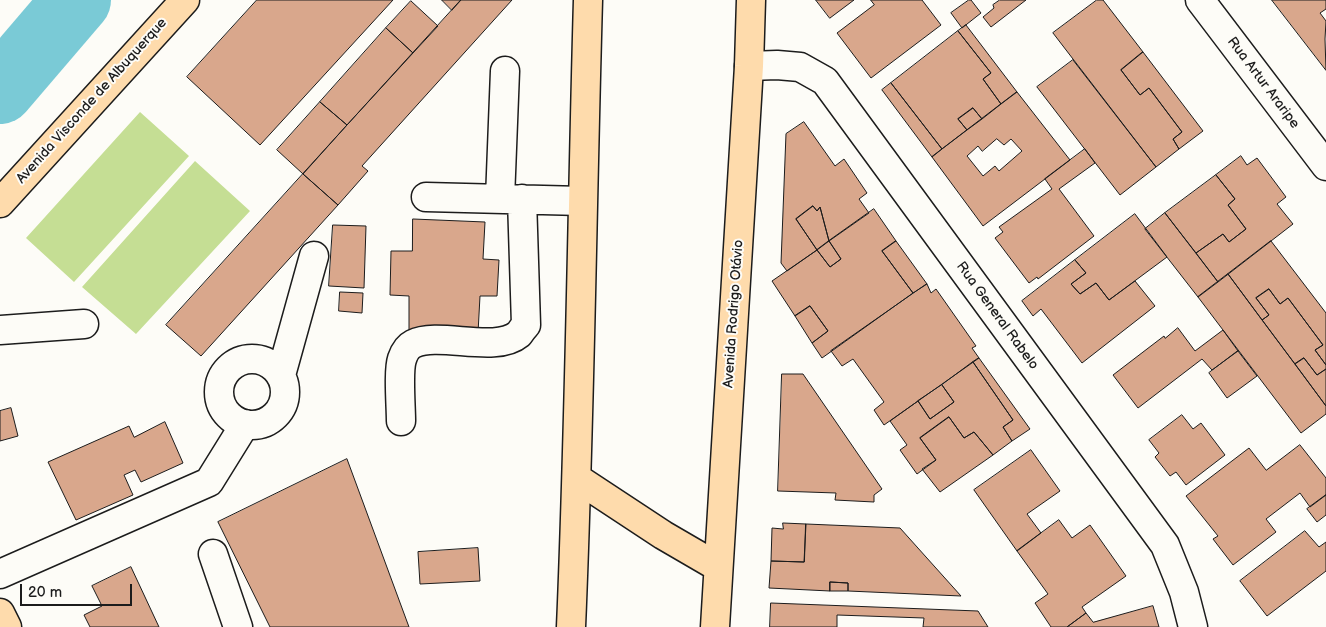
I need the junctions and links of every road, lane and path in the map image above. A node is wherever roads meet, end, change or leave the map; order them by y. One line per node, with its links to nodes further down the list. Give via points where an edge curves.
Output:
1 (185, 0): 8 (main road, Avenida Visconde de Albuquerque)
2 (588, 0): 11 (main road)
3 (751, 0): 5 (main road, Avenida Rodrigo Otávio)
4 (1200, 0): 7 (street, Rua Artur Araripe)
5 (749, 66): 21 (main road, Avenida Rodrigo Otávio); 28 (street, Rua General Rabelo, via 800,67 825,81 1165,545 1184,592)
6 (505, 71): 10 (street)
7 (1326, 166)
8 (10, 182): 12 (main road, Avenida Visconde de Albuquerque)
9 (426, 197): 10 (street)
10 (511, 199): 11 (street); 17 (street, via 526,324 507,340 412,344 401,362)
11 (582, 200): 19 (main road)
12 (0, 203)
13 (314, 256): 16 (street)
14 (84, 324): 15 (street)
15 (0, 330)
16 (281, 375): 18 (street, via 285,396 279,411 267,422); 18 (street, via 269,364 254,358 233,364 224,372 218,393 220,403 230,417)
17 (401, 421)
18 (245, 424): 22 (street, via 210,482)
19 (578, 479): 21 (main road); 26 (main road)
20 (213, 554): 25 (street)
21 (718, 567): 27 (main road, Avenida Rodrigo Otávio)
22 (0, 574)
23 (0, 613): 24 (main road)
24 (7, 627)
25 (238, 627)
26 (571, 627)
27 (715, 627)
28 (1193, 627)

